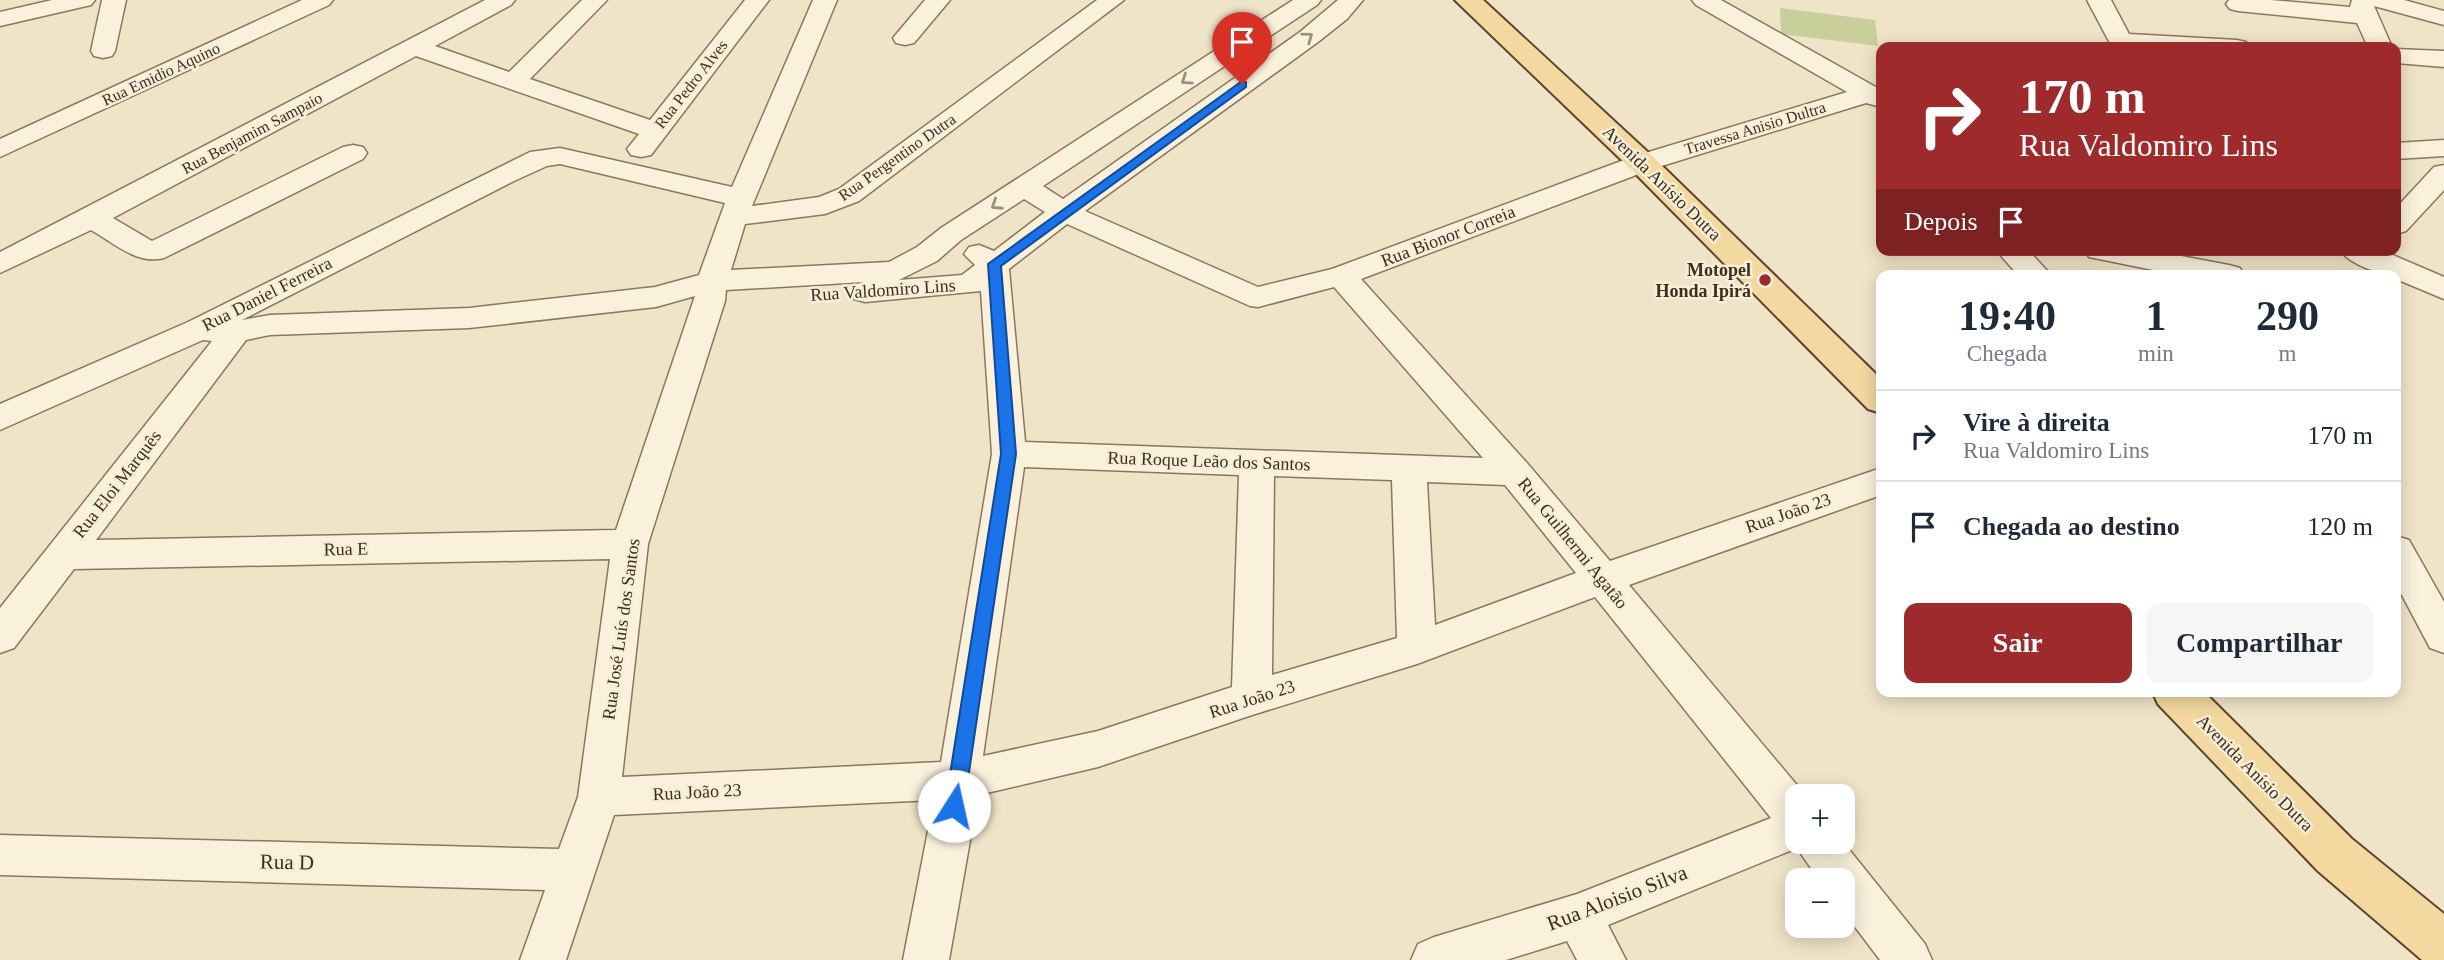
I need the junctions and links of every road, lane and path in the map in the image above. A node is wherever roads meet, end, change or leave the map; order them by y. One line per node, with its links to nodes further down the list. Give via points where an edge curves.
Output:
1 (83, 0): 14 (street)
2 (114, 0): 24 (street)
3 (321, 0): 32 (street, Rua Emidio Aquino)
4 (503, 0): 23 (street, Rua Benjamim Sampaio)
5 (595, 0): 27 (street)
6 (757, 0): 30 (street, Rua Pedro Alves)
7 (825, 0): 42 (street)
8 (938, 0): 20 (street)
9 (1112, 0): 42 (street, Rua Pergentino Dutra, via 849,195 825,205)
10 (1468, 0): 38 (main road, Avenida Anísio Dutra)
11 (1704, 0): 28 (street)
12 (2099, 0): 21 (street)
13 (1304, 1): 17 (street); 41 (street, Rua Valdomiro Lins, one-way to 41)
14 (56, 3): 19 (street)
15 (2238, 4): 16 (street)
16 (2368, 5): 18 (street); 22 (street)
17 (1345, 7): 43 (street, Rua Valdomiro Lins, one-way to 17)
18 (2444, 18)
19 (0, 19)
20 (905, 38)
21 (2122, 42)
22 (2379, 42)
23 (414, 47): 27 (street); 44 (street, Rua Benjamim Sampaio)
24 (103, 51)
25 (2401, 56): 26 (street)
26 (2444, 59)
27 (514, 81): 29 (street)
28 (1875, 97): 38 (street, Travessa Anisio Dultra)
29 (626, 121): 30 (street); 36 (street)
30 (655, 131): 39 (street, Rua Pedro Alves)
31 (2444, 148): 33 (street)
32 (0, 149)
33 (2401, 151)
34 (2401, 152): 40 (street)
35 (353, 153): 44 (street, via 154,251)
36 (574, 159): 37 (street, via 549,156); 39 (street)
37 (530, 162): 57 (street); 58 (street, Rua Daniel Ferreira)
38 (1642, 163): 54 (street, Rua Bionor Correia); 60 (main road, Avenida Anísio Dutra)
39 (626, 169): 42 (street)
40 (2444, 173): 45 (street)
41 (1025, 187): 43 (street); 46 (street, Rua Valdomiro Lins, one-way to 46)
42 (737, 208): 56 (street)
43 (1064, 212): 51 (street, Rua Valdomiro Lins); 54 (street, Rua Bionor Correia, via 1250,296)
44 (92, 218): 50 (street, Rua Benjamim Sampaio)
45 (2401, 220)
46 (951, 234): 51 (street); 56 (street, Rua Valdomiro Lins, via 895,271)
47 (2017, 256): 52 (street)
48 (2130, 256): 53 (street)
49 (2374, 256): 55 (street)
50 (0, 264)
51 (994, 264): 56 (street, Rua Valdomiro Lins, via 970,284 941,288); 62 (street)
52 (2031, 270)
53 (2203, 270)
54 (1341, 276): 65 (street, Rua Guilhermi Agatão)
55 (2444, 289)
56 (711, 291): 57 (street, Rua Valdomiro Lins, via 469,318); 67 (street, Rua José Luís dos Santos)
57 (270, 325): 59 (street, Rua Valdomiro Lins)
58 (199, 329): 59 (street, Rua Valdomiro Lins); 61 (street, Rua Daniel Ferreira)
59 (236, 332): 68 (street, Rua Eloi Marquês)
60 (1876, 395)
61 (0, 418)
62 (1009, 454): 63 (street, Rua Roque Leão dos Santos); 76 (street)
63 (1257, 462): 64 (street, Rua Roque Leão dos Santos); 75 (street)
64 (1409, 470): 65 (street, Rua Roque Leão dos Santos); 73 (street)
65 (1515, 472): 70 (street, Rua Guilhermi Agatão)
66 (1876, 483): 70 (street, Rua João 23)
67 (630, 544): 68 (street, Rua E); 77 (street, Rua José Luís dos Santos)
68 (62, 555): 71 (street, Rua Eloi Marquês)
69 (2401, 559): 72 (street)
70 (1602, 579): 73 (street, Rua João 23); 78 (street, Rua Guilhermi Agatão)
71 (0, 637)
72 (2444, 637)
73 (1417, 648): 75 (street, Rua João 23)
74 (2180, 697): 82 (main road, Avenida Anísio Dutra)
75 (1252, 698): 76 (street, Rua João 23, via 1098,749)
76 (959, 780): 77 (street, Rua João 23); 87 (street)
77 (598, 797): 83 (street, Rua José Luís dos Santos)
78 (1785, 803)
79 (1785, 833): 84 (street, Rua Aloisio Silva)
80 (1825, 854): 90 (street)
81 (0, 855): 83 (street, Rua D)
82 (2336, 855): 85 (main road); 91 (main road)
83 (574, 870): 86 (street, Rua José Luís dos Santos)
84 (1577, 916): 88 (street, Rua Aloisio Silva); 89 (street)
85 (2444, 946)
86 (543, 960)
87 (926, 960)
88 (1434, 960)
89 (1603, 960)
90 (1909, 960)
91 (2420, 960)

